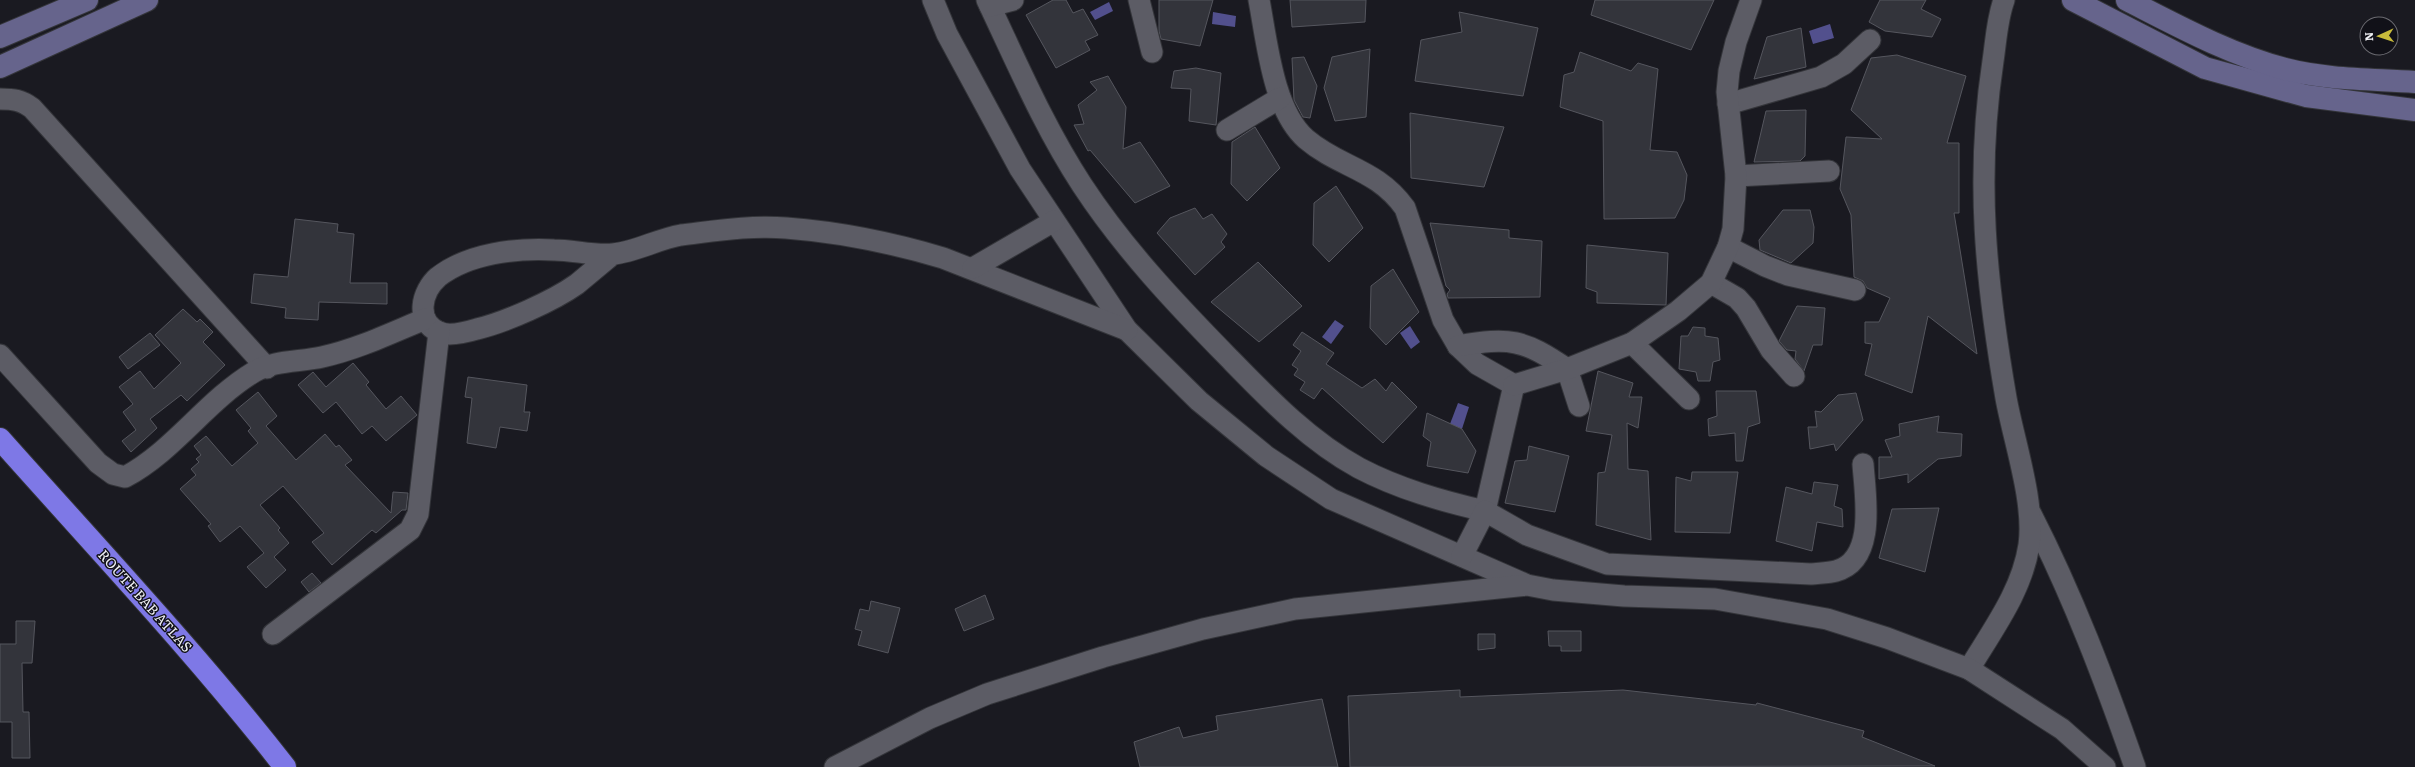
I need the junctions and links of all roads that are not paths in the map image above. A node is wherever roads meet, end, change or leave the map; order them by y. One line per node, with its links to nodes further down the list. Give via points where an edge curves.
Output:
1 (87, 0): 12 (street)
2 (147, 0): 15 (street)
3 (933, 0): 24 (street, via 947,34 1020,169)
4 (1013, 0): 11 (street)
5 (1139, 0): 14 (street)
6 (1259, 0): 17 (street)
7 (1751, 0): 19 (street, via 1729,70)
8 (2004, 0): 44 (street, via 1985,112 1982,192 1987,267 2001,367)
9 (2072, 0): 20 (street, via 2205,68 2306,96)
10 (2127, 0): 16 (street, via 2218,45 2286,69)
11 (989, 3): 43 (street, via 1031,96 1082,185 1169,297 1264,395 1317,440 1358,468 1405,489)
12 (0, 37)
13 (1870, 40): 19 (street, via 1844,64 1821,77)
14 (1152, 52)
15 (0, 67)
16 (2415, 82)
17 (1280, 98): 21 (street); 33 (street, via 1292,124 1307,139 1379,181 1395,194 1405,208 1443,320)
18 (0, 99): 35 (street, via 14,98 32,108)
19 (1728, 104): 23 (street)
20 (2415, 110)
21 (1227, 130)
22 (1829, 172): 23 (street)
23 (1736, 176): 25 (street)
24 (1054, 221): 27 (street); 31 (street)
25 (1728, 247): 28 (street); 29 (street, via 1788,275)
26 (613, 254): 27 (street, via 666,238 730,229 784,228 836,234 912,249); 30 (street, via 576,284 511,317 457,334); 30 (street, via 553,250 506,252 471,259 447,271 430,284 422,302)
27 (973, 268): 31 (street)
28 (1711, 283): 32 (street, via 1678,311); 37 (street, via 1737,298 1746,308 1770,350)
29 (1855, 290)
30 (432, 326): 35 (street, via 322,357); 47 (street, via 418,514 410,530)
31 (1127, 330): 45 (street, via 1199,401 1266,456 1331,499)
32 (1632, 343): 36 (street); 39 (street)
33 (1458, 346): 36 (street, via 1494,340 1509,341 1526,345); 38 (street, via 1477,364)
34 (0, 355): 35 (street, via 98,463 113,474 125,477 142,468 223,394 255,371)
35 (267, 368)
36 (1567, 369): 38 (street); 40 (street)
37 (1794, 376)
38 (1514, 385): 43 (street)
39 (1689, 399)
40 (1578, 406)
41 (0, 439): 49 (highway, ROUTE BAB ATLAS, via 248,719)
42 (1863, 464): 43 (street, via 1866,518 1864,541 1854,561 1837,571 1812,574 1607,564 1527,535)
43 (1485, 511): 45 (street)
44 (2029, 512): 48 (street, via 2029,543 2025,567 2014,595); 52 (street, via 2075,608)
45 (1462, 556): 46 (street)
46 (1527, 584): 48 (street, via 1553,590 1624,596 1715,599 1780,609 1828,619); 50 (street, via 1295,609 1203,629 1103,657 987,694 930,718)
47 (273, 634)
48 (1969, 669): 51 (street, via 2062,729)
49 (285, 767)
50 (835, 767)
51 (2105, 767)
52 (2135, 767)

